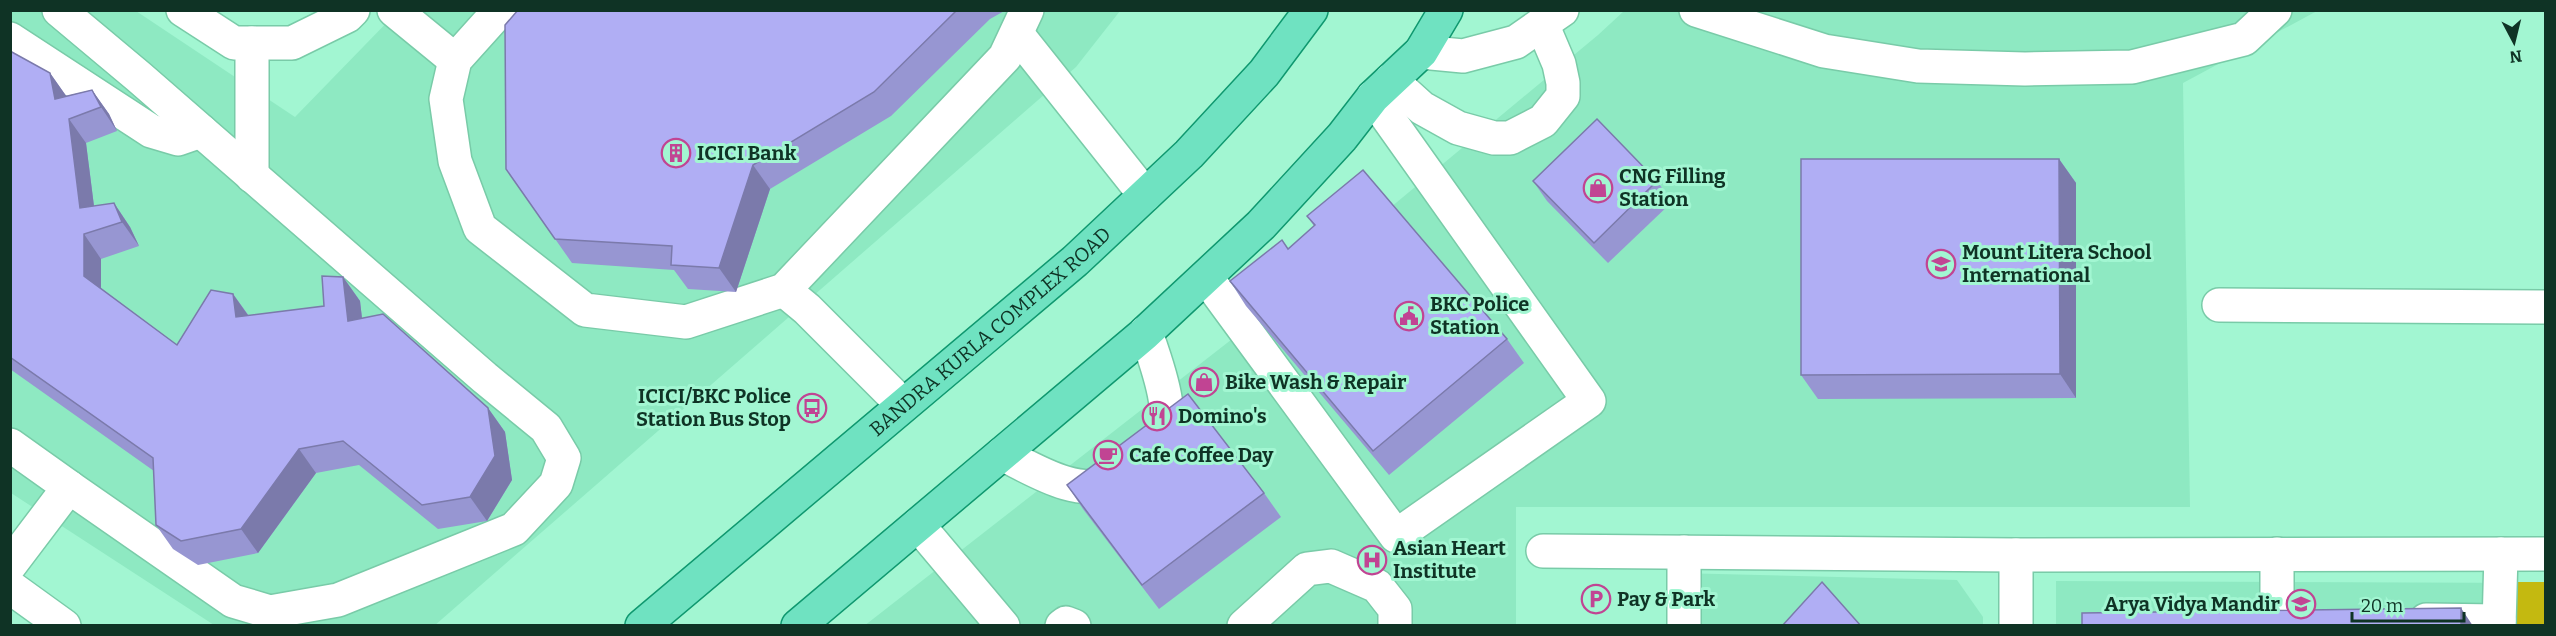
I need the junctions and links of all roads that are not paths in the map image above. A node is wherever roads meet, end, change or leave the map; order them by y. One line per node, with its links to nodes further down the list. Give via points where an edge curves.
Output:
1 (59, 10): 17 (street)
2 (183, 10): 13 (street, via 234,43)
3 (352, 10): 13 (street, via 292,43)
4 (394, 10): 15 (street)
5 (500, 10): 15 (street)
6 (1311, 10): 19 (main road, BANDRA KURLA COMPLEX ROAD, via 1264,73)
7 (1446, 10): 14 (main road)
8 (1696, 10): 9 (street, via 1824,51 1918,66 2025,69 2132,67 2244,39)
9 (2276, 10)
10 (1552, 17): 14 (street, via 1516,42 1463,56); 16 (street, via 1563,96 1543,121 1510,138 1494,138 1458,128)
11 (1022, 22): 19 (street); 21 (street, via 1005,57)
12 (10, 39): 17 (street, via 152,131 178,139)
13 (252, 43): 18 (street)
14 (1421, 52): 16 (main road)
15 (455, 60): 21 (street, via 446,99 455,161 480,228 585,310 686,322)
16 (1382, 88): 20 (main road); 20 (street, via 1397,131 1589,401 1396,536)
17 (201, 131): 18 (street)
18 (252, 176): 28 (street, via 546,428 564,458 556,484 514,529 338,600 270,612 233,601)
19 (1145, 195): 25 (main road, BANDRA KURLA COMPLEX ROAD, via 1075,261)
20 (1212, 285): 24 (main road)
21 (784, 290): 25 (street)
22 (2219, 305): 23 (street)
23 (2546, 308)
24 (1146, 332): 27 (main road); 27 (street, via 1162,386 1166,428 1158,448 1140,465 1119,480 1086,488)
25 (903, 405): 45 (main road, BANDRA KURLA COMPLEX ROAD)
26 (10, 445): 28 (street)
27 (1002, 454): 29 (main road)
28 (69, 487): 36 (street)
29 (918, 525): 40 (main road); 46 (street)
30 (1543, 551): 31 (street)
31 (1684, 552): 35 (street); 51 (street)
32 (2277, 554): 33 (street); 35 (street); 38 (street)
33 (2501, 554): 34 (street); 43 (street)
34 (2546, 554)
35 (2016, 555): 52 (street)
36 (10, 565)
37 (10, 587): 44 (street)
38 (2277, 618): 39 (street); 41 (street)
39 (2312, 619)
40 (815, 620)
41 (2209, 620)
42 (2394, 620): 43 (street)
43 (2499, 623)
44 (64, 626)
45 (642, 626)
46 (1003, 626)
47 (1062, 626): 48 (street)
48 (1074, 626)
49 (1244, 626): 50 (street, via 1307,569 1331,566 1377,586 1395,609)
50 (1395, 626)
51 (1684, 626)
52 (2016, 626)

